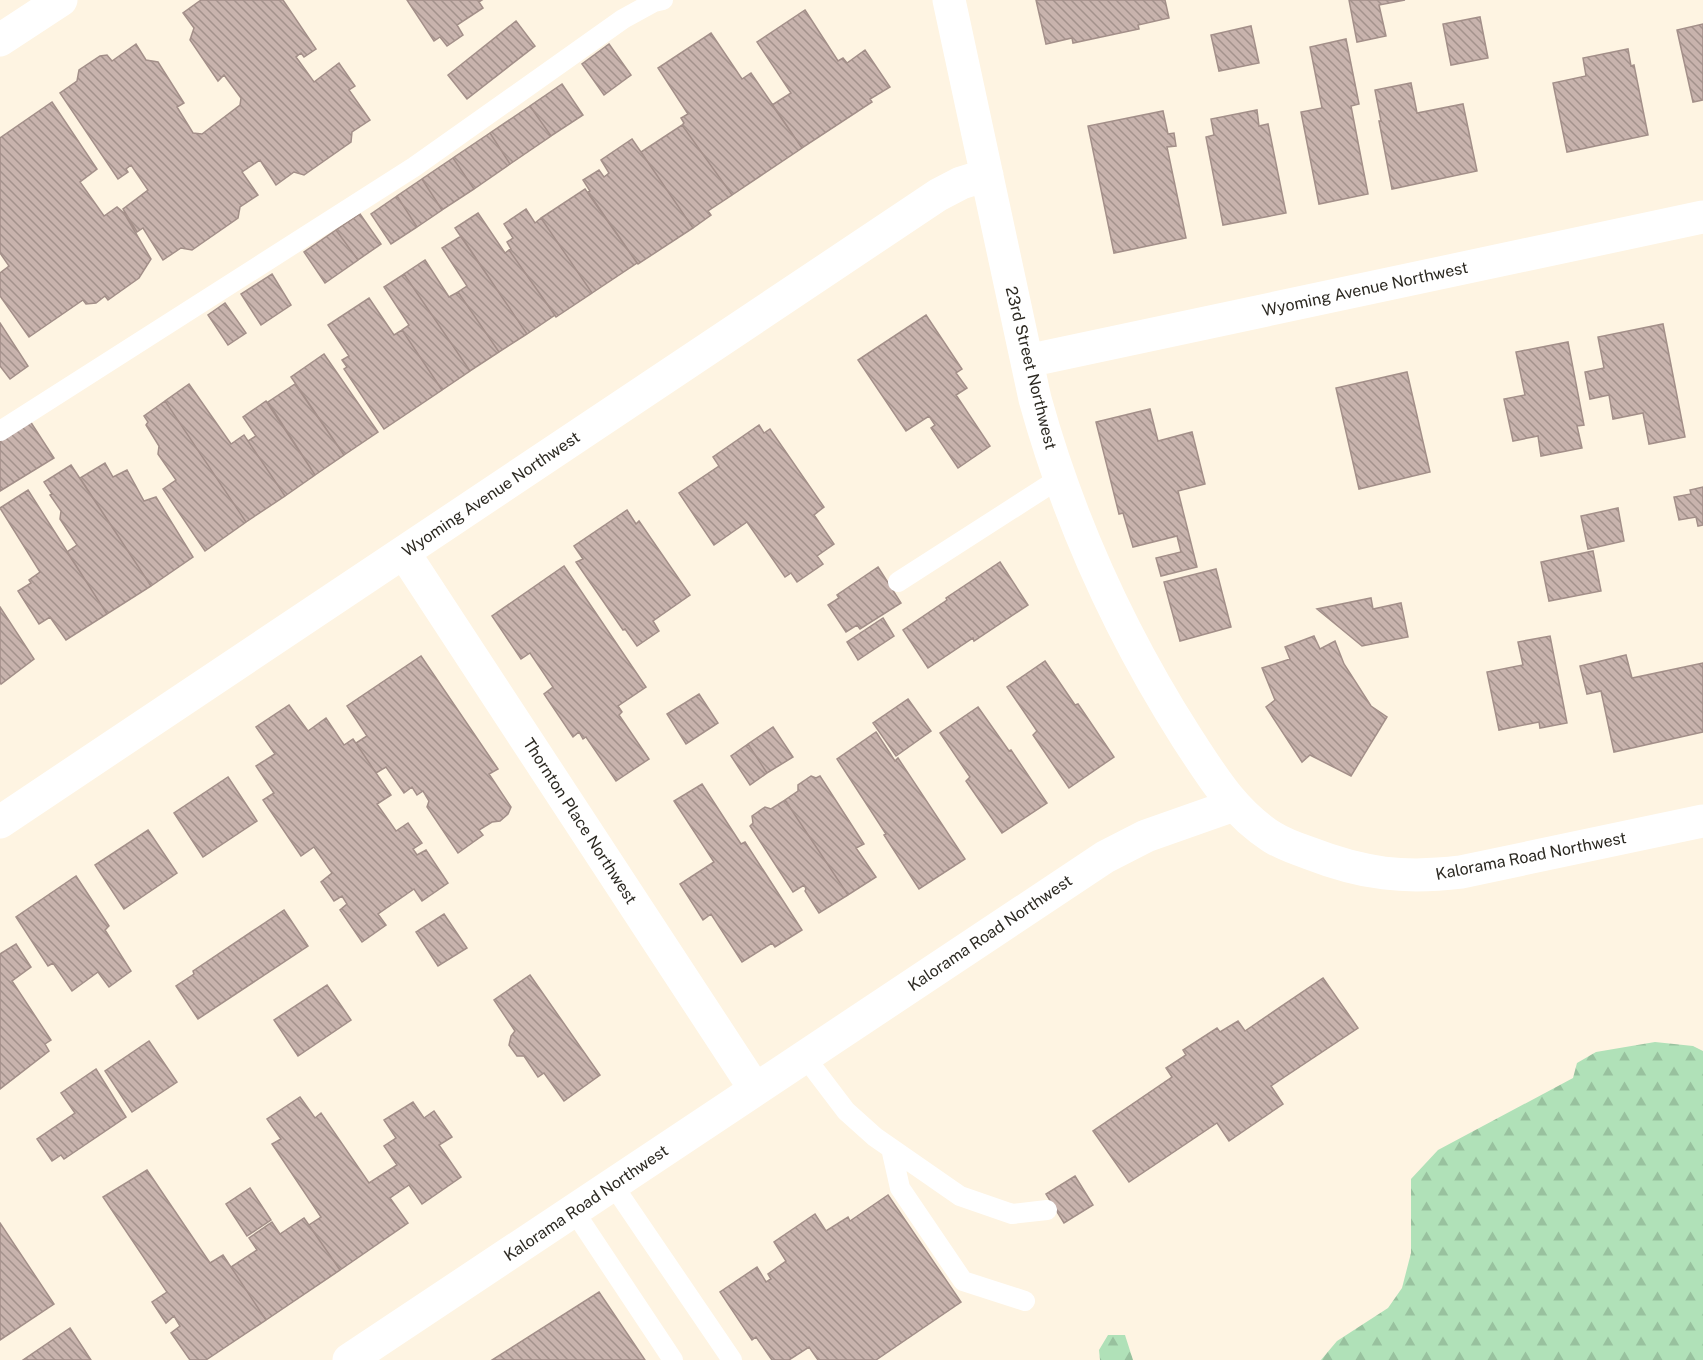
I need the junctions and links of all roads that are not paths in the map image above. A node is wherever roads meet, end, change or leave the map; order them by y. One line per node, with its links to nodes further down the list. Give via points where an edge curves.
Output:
1 (60, 0): 4 (street)
2 (663, 0): 8 (lane, via 623,19 414,167)
3 (949, 0): 5 (street, 23rd Street Northwest)
4 (0, 40)
5 (987, 175): 7 (street, 23rd Street Northwest); 10 (street, Wyoming Avenue Northwest, via 938,195)
6 (1703, 217): 7 (street, Wyoming Avenue Northwest)
7 (1027, 361): 9 (street, 23rd Street Northwest)
8 (0, 431)
9 (1059, 478): 11 (lane); 12 (street, 23rd Street Northwest, via 1129,637 1176,721)
10 (404, 553): 14 (street, Wyoming Avenue Northwest); 16 (street, Thornton Place Northwest)
11 (898, 582)
12 (1234, 805): 13 (street, Kalorama Road Northwest, via 1274,839 1353,867 1407,876 1461,872); 15 (street, Kalorama Road Northwest, via 1146,836 1105,857)
13 (1703, 821)
14 (0, 822)
15 (805, 1056): 16 (street, Kalorama Road Northwest); 17 (lane, via 846,1112)
16 (755, 1089): 18 (street, Kalorama Road Northwest)
17 (891, 1148): 19 (lane, via 960,1196 1012,1214); 21 (lane, via 900,1188 963,1281)
18 (613, 1185): 20 (street, Kalorama Road Northwest); 24 (lane)
19 (1047, 1210)
20 (574, 1211): 22 (street, Kalorama Road Northwest); 23 (lane)
21 (1025, 1301)
22 (350, 1360)
23 (673, 1360)
24 (732, 1360)

